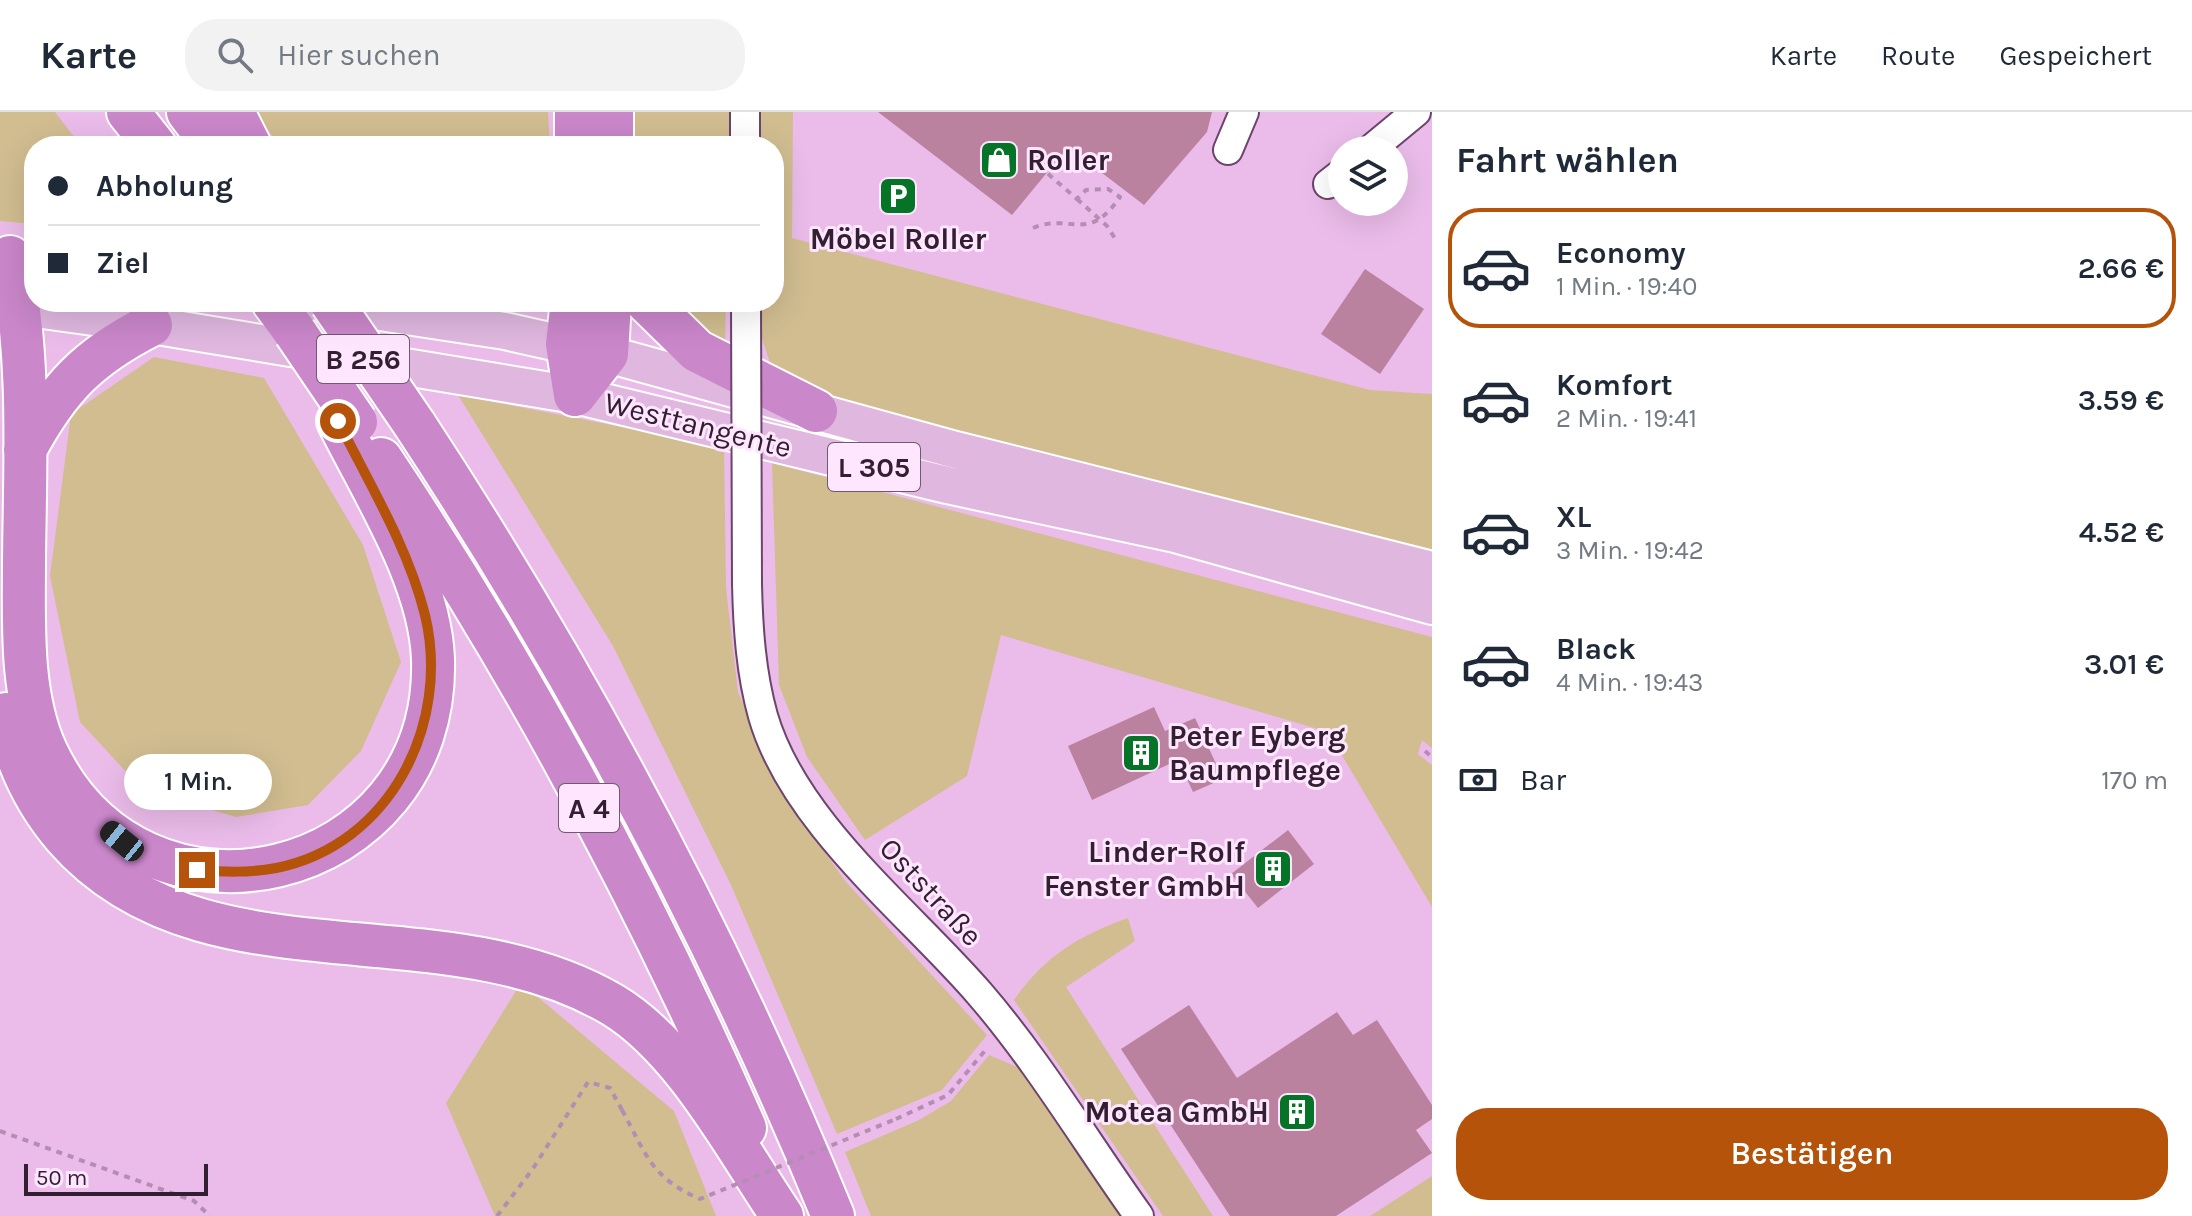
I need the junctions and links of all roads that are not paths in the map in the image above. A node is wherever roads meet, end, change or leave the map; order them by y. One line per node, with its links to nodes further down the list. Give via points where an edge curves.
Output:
1 (128, 112): 9 (highway)
2 (188, 112): 10 (highway)
3 (233, 112): 11 (highway)
4 (576, 112): 12 (highway)
5 (612, 112): 13 (highway)
6 (745, 112): 14 (street)
7 (1244, 112): 16 (street)
8 (1416, 112): 15 (street)
9 (147, 136)
10 (206, 136)
11 (245, 136)
12 (576, 136)
13 (612, 136)
14 (745, 136)
15 (1387, 136)
16 (1228, 150)
17 (11, 278): 31 (highway)
18 (112, 312): 25 (main road, Westtangente / B 256)
19 (293, 312): 26 (main road, Westtangente / B 256); 30 (highway, A 4, bridge)
20 (571, 312): 26 (highway)
21 (609, 312): 27 (highway)
22 (657, 312): 29 (highway, via 697,351)
23 (746, 312): 37 (street, Oststraße, bridge, via 748,637 764,718 797,787 1005,1027)
24 (341, 313): 36 (highway, A 4, bridge, via 520,591 661,842 763,1052)
25 (151, 325): 28 (main road, Westtangente / B 256); 31 (highway, via 110,346 75,374 46,410)
26 (567, 344): 27 (main road, Westtangente / L 305); 28 (highway)
27 (607, 354): 28 (highway); 29 (main road, Westtangente / L 305)
28 (575, 395): 33 (main road, Westtangente / L 305, via 1175,534)
29 (816, 411): 32 (main road, Westtangente / L 305)
30 (347, 421): 31 (highway, via 414,575 433,657 422,737 405,774 351,834 316,855 278,868 238,873 197,870 122,841 64,784 45,748 28,671); 35 (highway, A 4, via 479,614 581,792 719,1069)
31 (25, 450)
32 (1432, 570)
33 (1432, 606)
34 (0, 685): 35 (highway, via 26,779 84,859 122,887 171,911 223,926 460,953 571,983 615,1006 653,1037 695,1087)
35 (783, 1216)
36 (833, 1216)
37 (1139, 1216)

